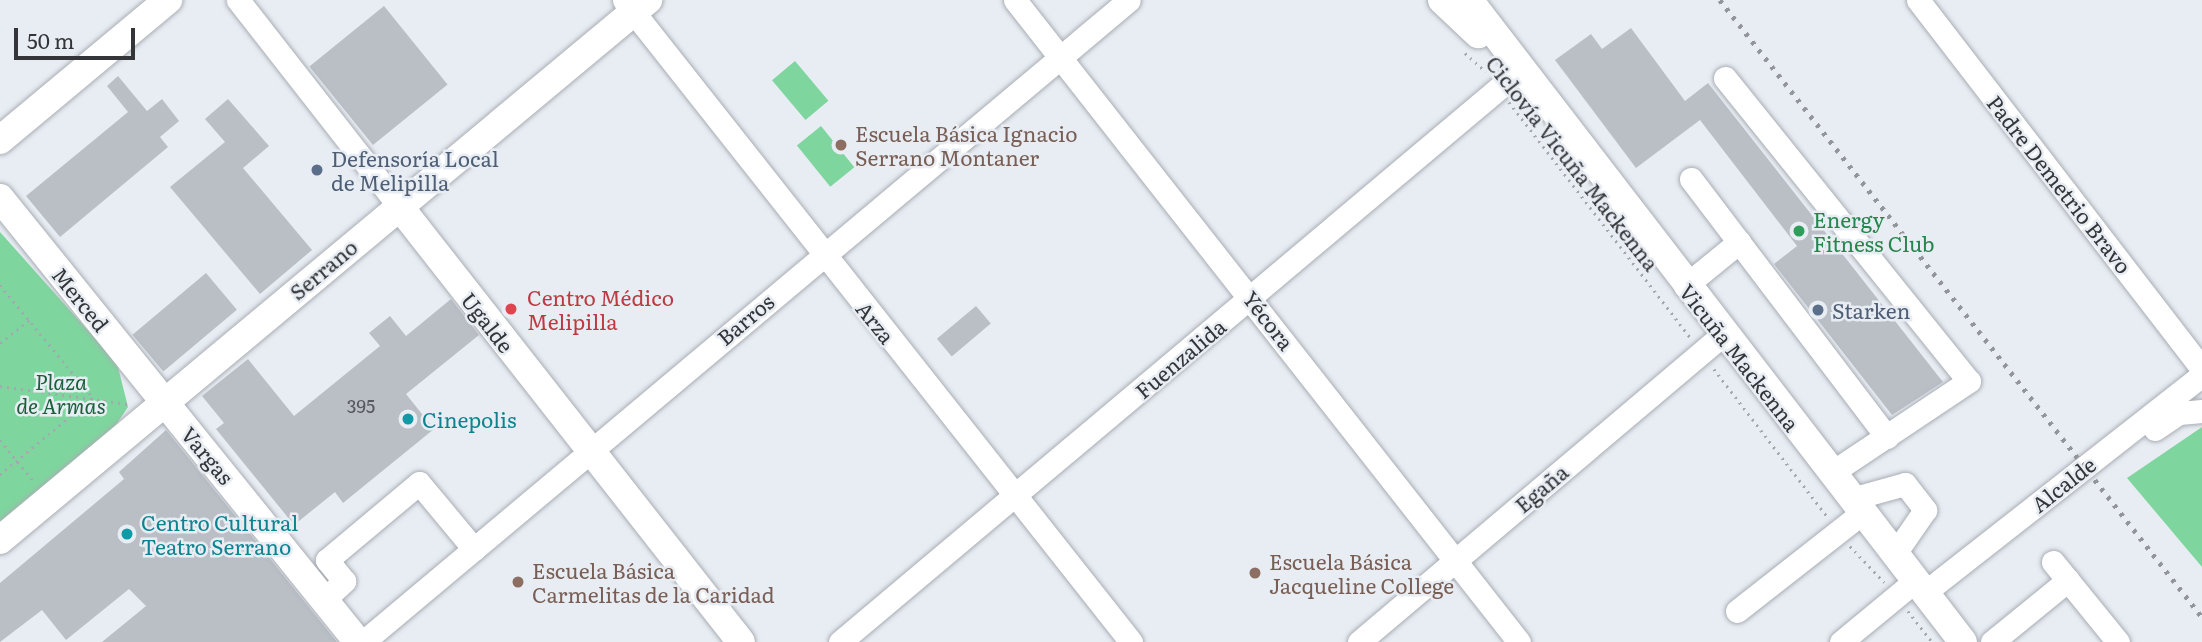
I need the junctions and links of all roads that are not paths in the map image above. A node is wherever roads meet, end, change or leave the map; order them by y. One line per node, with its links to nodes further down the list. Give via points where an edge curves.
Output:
1 (168, 0): 12 (main road)
2 (238, 0): 15 (street, Ugalde)
3 (1015, 0): 9 (street, Yécora)
4 (1129, 0): 9 (street, Barros)
5 (1442, 0): 11 (main road, Vicuña Mackenna)
6 (1469, 0): 11 (main road, Vicuña Mackenna)
7 (1918, 0): 22 (street, Padre Demetrio Bravo)
8 (635, 4): 15 (main road, Serrano); 18 (street, Arza)
9 (1060, 57): 18 (street, Barros); 20 (street, Yécora)
10 (1725, 78): 26 (street, via 1969,381)
11 (1509, 80): 19 (main road, Vicuña Mackenna); 20 (street, Fuenzalida)
12 (0, 141)
13 (1691, 179): 17 (street)
14 (0, 198): 16 (main road, Merced)
15 (399, 206): 24 (main road, Serrano); 27 (main road, Ugalde)
16 (10, 218): 24 (main road, Merced, via 131,360)
17 (1740, 242): 19 (street); 26 (street)
18 (821, 255): 27 (street, Barros); 29 (street, Arza)
19 (1685, 286): 21 (main road, Vicuña Mackenna)
20 (1252, 298): 29 (street, Fuenzalida); 34 (street, Yécora)
21 (1712, 343): 28 (main road, Vicuña Mackenna); 34 (street, Egaña)
22 (2202, 369)
23 (2202, 375): 35 (street, Alcalde)
24 (149, 403): 31 (main road, Serrano, via 119,439); 36 (main road, Vargas)
25 (2202, 411): 35 (street, Alcalde, via 2170,418)
26 (1887, 438): 28 (street)
27 (591, 451): 32 (street, Barros); 39 (main road, Ugalde)
28 (1831, 473): 30 (main road, Vicuña Mackenna)
29 (1015, 495): 40 (street, Fuenzalida); 41 (street, Arza)
30 (1857, 506): 33 (main road, Vicuña Mackenna); 33 (street, via 1905,484 1925,510); 37 (street, via 1839,531)
31 (0, 540)
32 (474, 549): 36 (street, via 419,483 327,560 344,581); 38 (street, Barros)
33 (1894, 555): 35 (main road, Vicuña Mackenna)
34 (1456, 560): 42 (street, Egaña); 43 (street, Yécora)
35 (1917, 593): 44 (street, Alcalde); 45 (main road, Vicuña Mackenna)
36 (326, 598): 38 (main road, Vargas)
37 (1737, 611)
38 (361, 642)
39 (741, 642)
40 (840, 642)
41 (1131, 642)
42 (1359, 642)
43 (1519, 642)
44 (1842, 642)
45 (1963, 642)
46 (1992, 642): 47 (street, via 2060,571)
47 (2118, 642)

